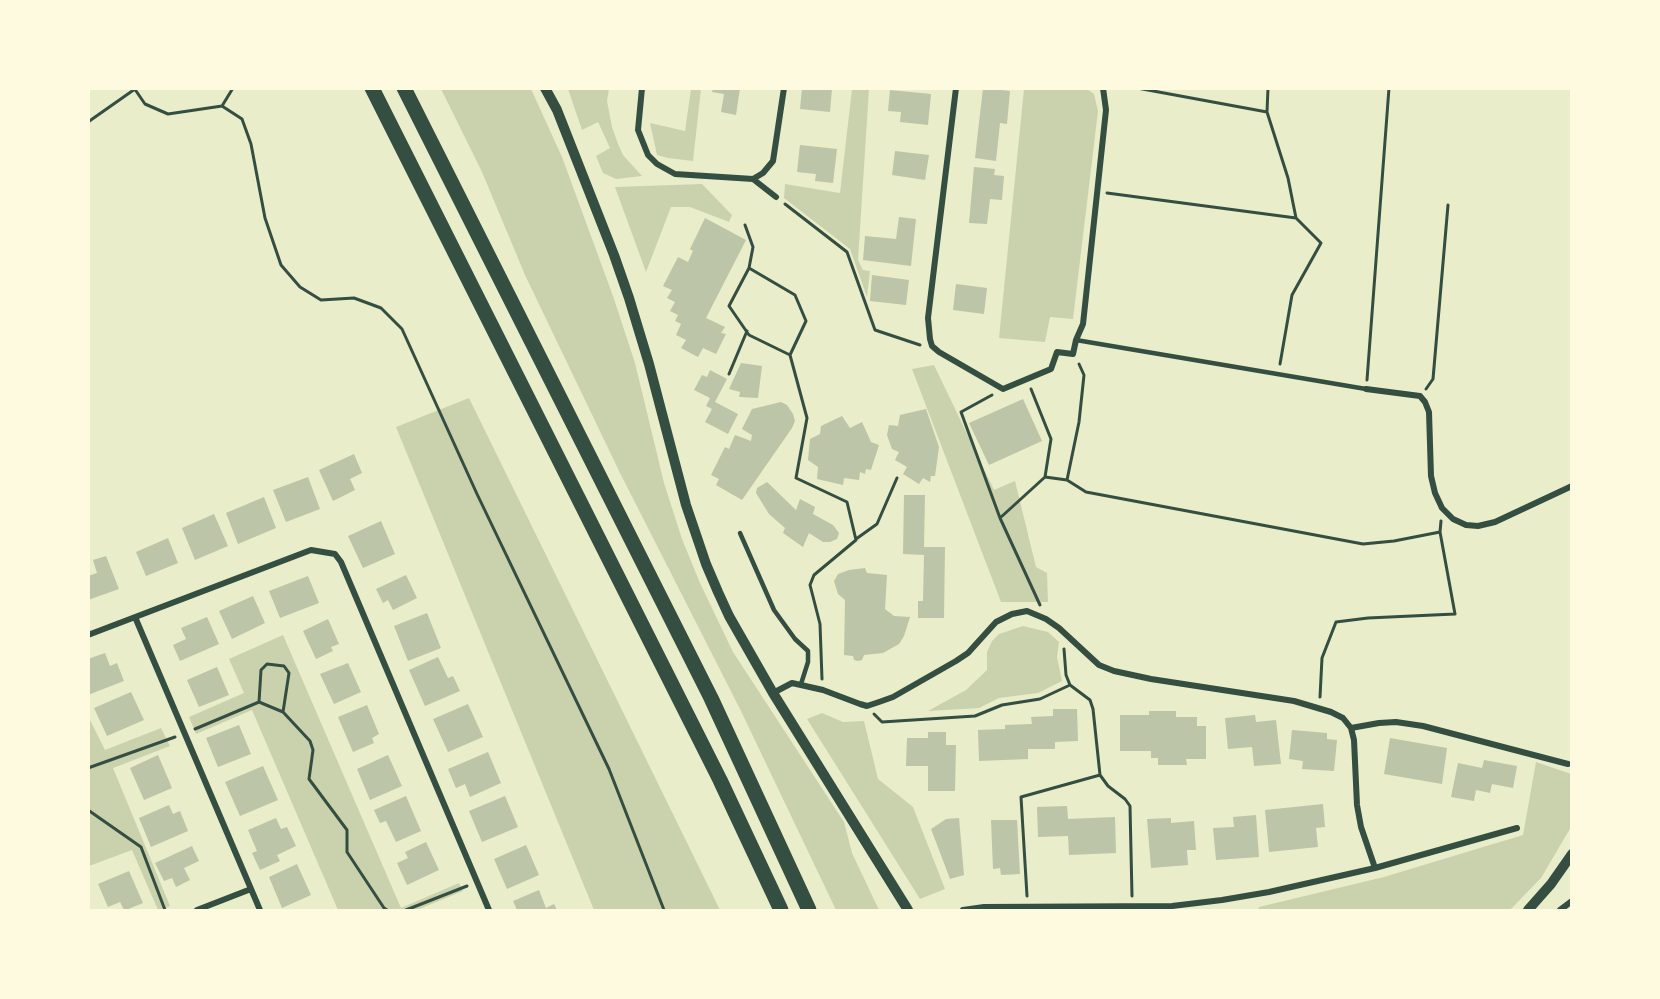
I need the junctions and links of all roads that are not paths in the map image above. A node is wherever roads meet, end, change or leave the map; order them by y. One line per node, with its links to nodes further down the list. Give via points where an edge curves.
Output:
1 (372, 88): 30 (main road, via 720,780)
2 (404, 88): 31 (main road, via 715,707)
3 (545, 88): 9 (street)
4 (553, 88): 9 (street)
5 (642, 88): 10 (street, via 638,130 648,155 657,164 675,174)
6 (784, 88): 10 (street, via 773,161)
7 (956, 88): 12 (street, via 928,318 932,346 1002,389 1051,369 1057,352 1073,354)
8 (1103, 88): 12 (street, via 1106,110 1083,324)
9 (557, 110): 19 (street, via 629,298 706,564 729,616)
10 (753, 179): 11 (street)
11 (776, 197)
12 (1076, 340): 13 (lane)
13 (1366, 389): 14 (street, via 1420,396 1425,402 1435,493 1453,519 1478,526 1495,522)
14 (1572, 486)
15 (740, 533): 18 (lane, via 774,610 808,651)
16 (135, 617): 17 (street); 25 (street); 29 (street, via 311,550 335,554)
17 (88, 635)
18 (801, 684): 19 (street); 20 (street, via 867,706 893,697 956,661 996,622 1027,611 1046,619 1099,665 1114,671 1294,701 1343,718)
19 (773, 693): 32 (street)
20 (1351, 728): 21 (street, via 1396,722 1423,726); 24 (street, via 1357,805)
21 (1568, 764)
22 (1516, 828): 24 (street)
23 (1572, 854): 34 (street)
24 (1375, 868): 33 (street, via 1269,892 1172,906)
25 (251, 889): 27 (street); 28 (street)
26 (1572, 901): 35 (street)
27 (197, 910)
28 (260, 910)
29 (489, 910)
30 (781, 910)
31 (809, 910)
32 (908, 910)
33 (963, 910)
34 (1528, 910)
35 (1560, 910)

